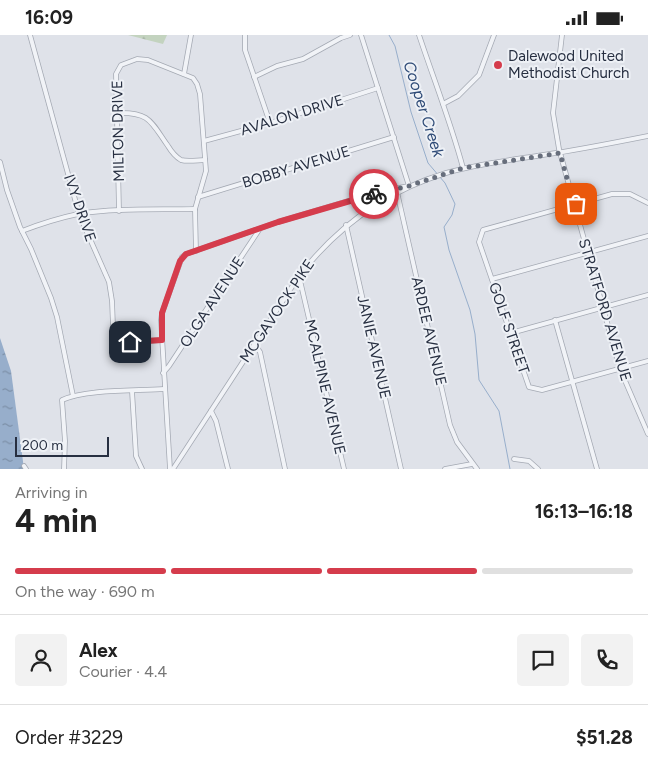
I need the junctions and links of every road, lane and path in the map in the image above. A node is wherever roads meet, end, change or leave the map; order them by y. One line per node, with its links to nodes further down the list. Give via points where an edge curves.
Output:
1 (30, 35): 32 (street, IVY DRIVE)
2 (191, 35): 9 (street)
3 (245, 35): 10 (street, via 245,50)
4 (350, 35): 10 (street, via 303,59 276,66)
5 (361, 35): 11 (street)
6 (420, 35): 12 (street)
7 (494, 35): 12 (street, via 479,75 458,96)
8 (562, 35): 18 (street, STRATFORD AVENUE, via 553,113)
9 (184, 74): 13 (street, MILTON DRIVE, via 148,60 137,59 120,65 116,74); 17 (street, via 197,84)
10 (254, 77): 14 (street)
11 (378, 88): 14 (street, AVALON DRIVE); 16 (street)
12 (442, 105): 21 (street, via 451,124)
13 (118, 113): 19 (street, via 142,114 150,120 172,153 181,159); 31 (street, MILTON DRIVE)
14 (270, 123): 17 (street, AVALON DRIVE)
15 (648, 136): 18 (street, MCGAVOCK PIKE)
16 (394, 137): 22 (street); 26 (street, BOBBY AVENUE)
17 (204, 141): 19 (street)
18 (560, 153): 21 (street, MCGAVOCK PIKE); 29 (street, STRATFORD AVENUE)
19 (205, 160): 26 (street, via 206,171)
20 (0, 162): 35 (street)
21 (463, 168): 22 (street, MCGAVOCK PIKE)
22 (409, 186): 23 (street); 25 (street, MCGAVOCK PIKE)
23 (394, 189): 24 (street); 25 (street)
24 (382, 191): 27 (street); 34 (street)
25 (398, 193): 27 (street, MCGAVOCK PIKE); 57 (street, ARDEE AVENUE, via 450,425 457,443)
26 (198, 197): 30 (street)
27 (388, 197): 33 (street, MCGAVOCK PIKE)
28 (648, 203): 29 (street, via 622,193)
29 (574, 204): 38 (street, STRATFORD AVENUE); 40 (street, GOLF STREET, via 483,230 479,242)
30 (195, 209): 31 (street); 37 (street)
31 (119, 211): 32 (street)
32 (79, 214): 35 (street); 45 (street, IVY DRIVE, via 109,282 117,335 130,342)
33 (346, 225): 39 (street, MCGAVOCK PIKE); 64 (street, JANIE AVENUE)
34 (258, 230): 37 (street); 49 (street, OLGA AVENUE)
35 (22, 231): 53 (street, via 51,298)
36 (648, 236): 38 (street)
37 (196, 251): 45 (street, via 186,254 180,261 162,313)
38 (587, 252): 40 (street); 42 (street, STRATFORD AVENUE)
39 (299, 276): 46 (street, MCGAVOCK PIKE); 63 (street, MCALPINE AVENUE)
40 (492, 279): 44 (street, GOLF STREET)
41 (648, 295): 42 (street)
42 (603, 307): 43 (street); 48 (street, STRATFORD AVENUE)
43 (555, 320): 44 (street); 50 (street)
44 (510, 333): 50 (street, GOLF STREET, via 530,387 542,390)
45 (162, 340): 49 (street)
46 (254, 343): 54 (street, MCGAVOCK PIKE); 62 (street, via 260,352)
47 (648, 361): 48 (street, GOLF STREET)
48 (620, 369): 50 (street, GOLF STREET); 55 (street, STRATFORD AVENUE)
49 (164, 373): 51 (street)
50 (572, 382): 68 (street)
51 (164, 389): 52 (street); 60 (street)
52 (132, 391): 53 (street); 59 (street, via 136,456)
53 (73, 396): 58 (street, via 62,400)
54 (210, 411): 60 (street, MCGAVOCK PIKE); 61 (street, via 214,414)
55 (648, 434)
56 (514, 459): 67 (street, via 529,461)
57 (472, 464): 65 (street); 66 (street, ARDEE AVENUE)
58 (64, 469)
59 (142, 469)
60 (171, 469)
61 (228, 469)
62 (286, 469)
63 (344, 469)
64 (401, 469)
65 (445, 469)
66 (477, 469)
67 (538, 469)
68 (597, 469)

